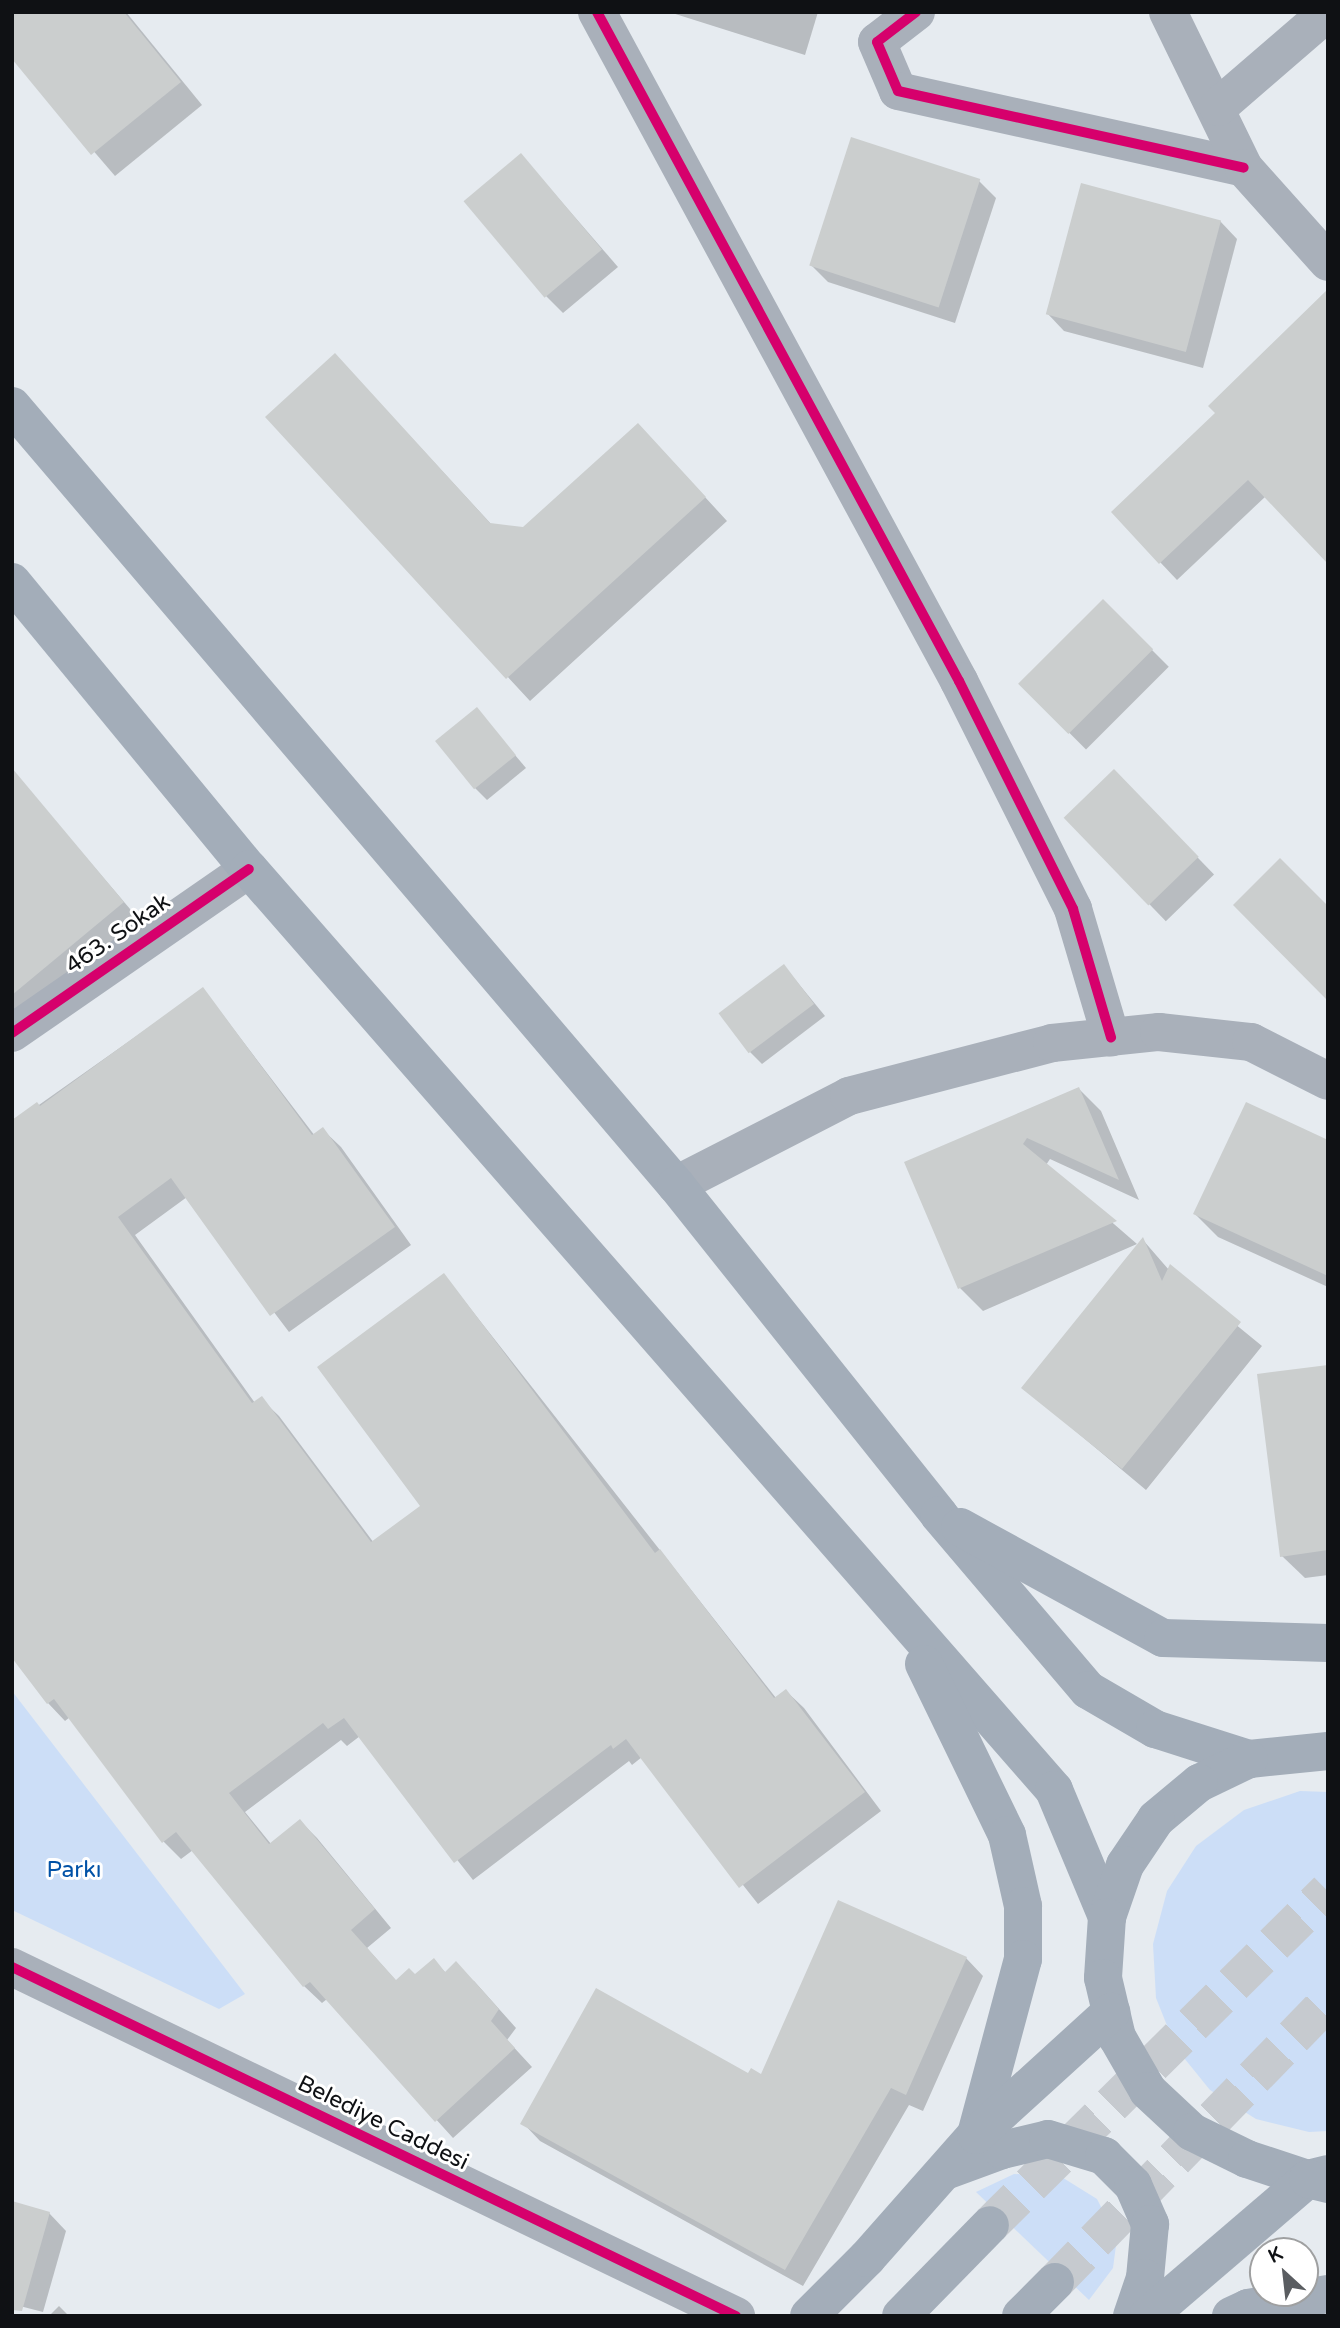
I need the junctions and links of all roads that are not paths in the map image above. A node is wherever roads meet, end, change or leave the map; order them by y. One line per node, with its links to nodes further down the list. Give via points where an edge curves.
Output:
1 (597, 12): 12 (street, via 959,681 1073,909)
2 (916, 12): 6 (street, via 877,42 898,91)
3 (1168, 12): 5 (street)
4 (1328, 12): 5 (street)
5 (1218, 107): 6 (street)
6 (1244, 168): 7 (street)
7 (1328, 262)
8 (12, 406): 14 (highway)
9 (12, 582): 10 (highway)
10 (249, 869): 11 (street, 463. Sokak); 16 (highway)
11 (12, 1034)
12 (1111, 1037): 13 (street, via 1159,1032 1251,1042); 14 (street, via 1052,1043 849,1096)
13 (1328, 1081)
14 (676, 1185): 15 (highway)
15 (939, 1516): 17 (highway, via 1163,1638); 19 (highway, via 1087,1690 1155,1729)
16 (885, 1595): 20 (highway, via 1054,1790); 23 (highway, via 948,1708 1006,1835 1023,1906 1023,1959)
17 (1328, 1643)
18 (1328, 1751): 19 (highway)
19 (1249, 1759): 20 (highway, via 1199,1783 1156,1819 1125,1865)
20 (1107, 1917): 22 (highway, via 1103,1979)
21 (12, 1966): 29 (street, Belediye Caddesi)
22 (1111, 2012): 23 (highway); 25 (highway, via 1117,2037 1148,2091 1192,2132 1247,2159)
23 (976, 2135): 24 (highway)
24 (944, 2172): 30 (highway); 33 (highway, via 1048,2139 1104,2156 1133,2185 1150,2224 1144,2278)
25 (1321, 2179): 34 (highway)
26 (990, 2225): 31 (highway)
27 (1055, 2282): 32 (highway)
28 (1328, 2294): 35 (highway, via 1248,2308)
29 (736, 2316)
30 (809, 2316)
31 (901, 2316)
32 (1021, 2316)
33 (1132, 2316)
34 (1148, 2316)
35 (1231, 2316)

